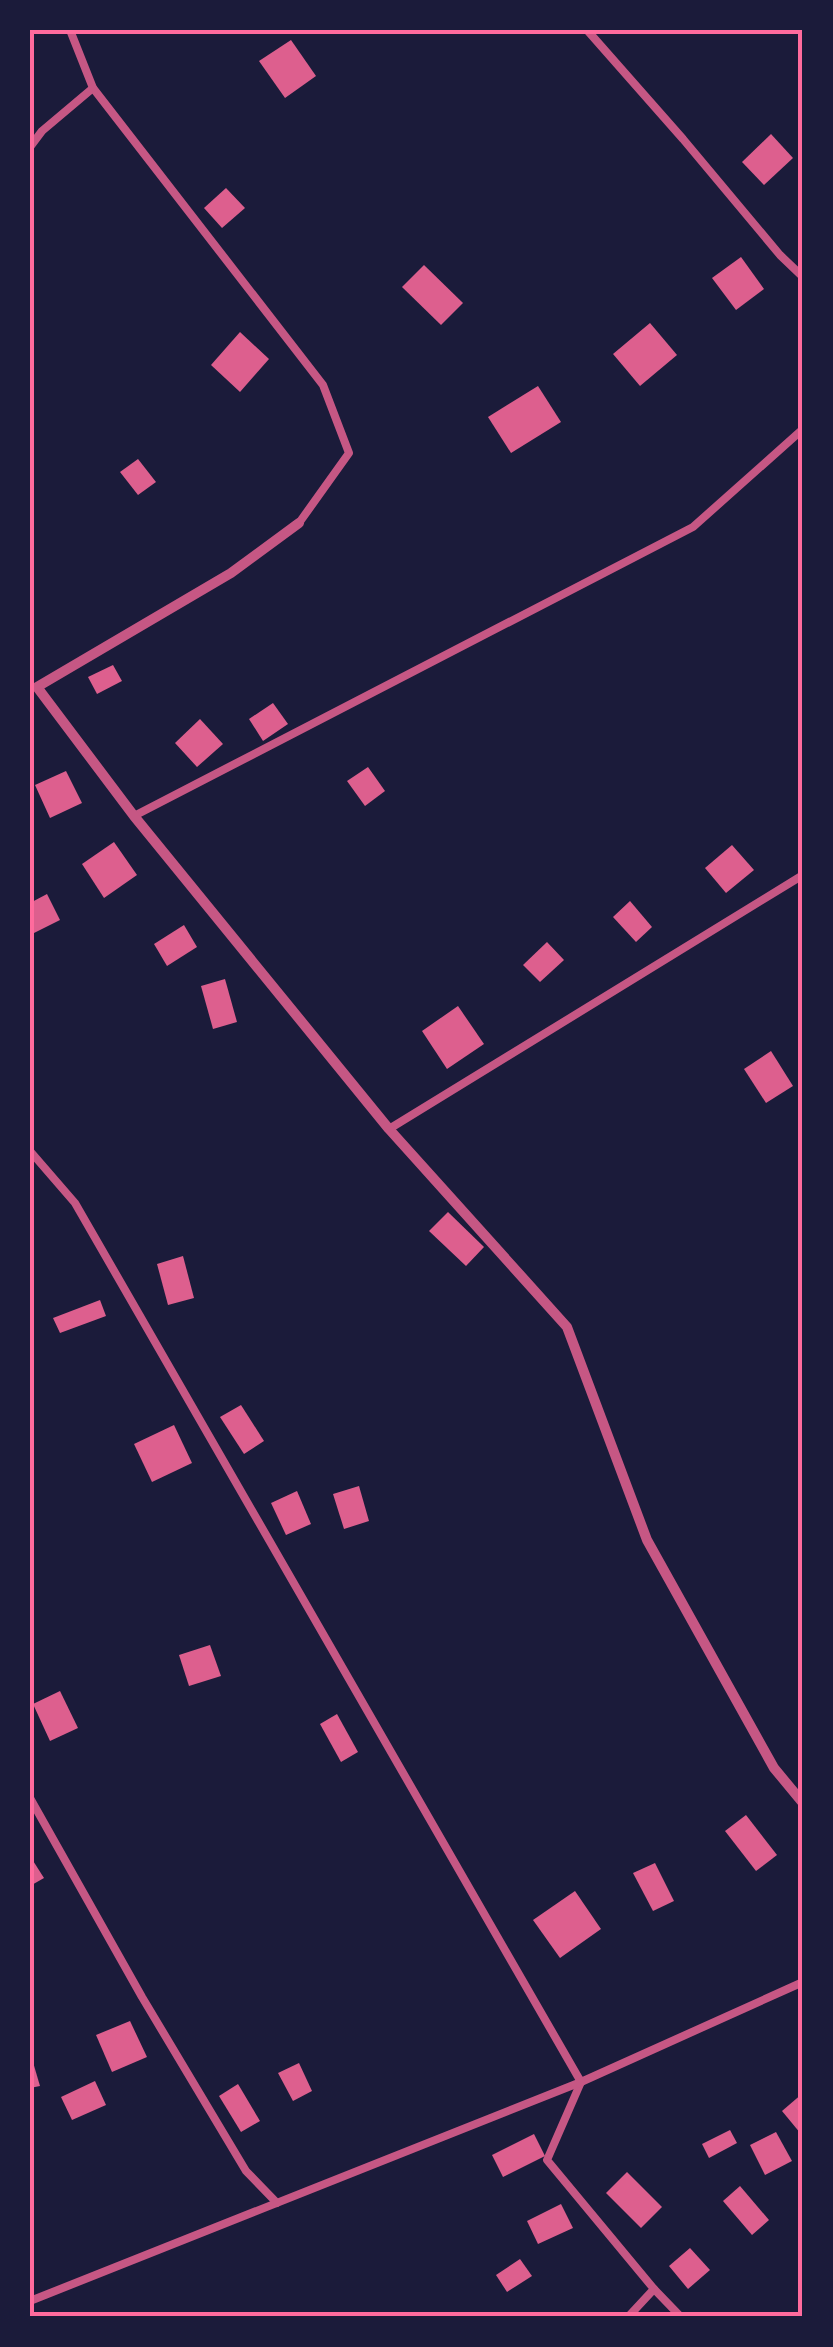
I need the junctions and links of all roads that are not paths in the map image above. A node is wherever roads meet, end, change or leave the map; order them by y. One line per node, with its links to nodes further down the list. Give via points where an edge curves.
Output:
1 (70, 30): 3 (lane)
2 (587, 30): 5 (lane)
3 (93, 88): 4 (lane); 7 (lane, via 323,385 349,453)
4 (30, 148)
5 (803, 278)
6 (803, 429): 9 (lane, via 692,527)
7 (299, 524): 8 (street, via 231,572)
8 (34, 688): 9 (street)
9 (134, 816): 11 (street)
10 (803, 875): 11 (lane)
11 (390, 1130): 14 (street, via 567,1326 647,1540 774,1768)
12 (30, 1151): 16 (lane, via 75,1203)
13 (30, 1798): 17 (lane, via 246,2171)
14 (803, 1804)
15 (803, 1982): 16 (lane)
16 (581, 2082): 17 (lane); 18 (lane, via 547,2160)
17 (277, 2203): 19 (lane)
18 (654, 2289): 20 (lane); 21 (lane)
19 (30, 2301)
20 (628, 2317)
21 (681, 2317)

